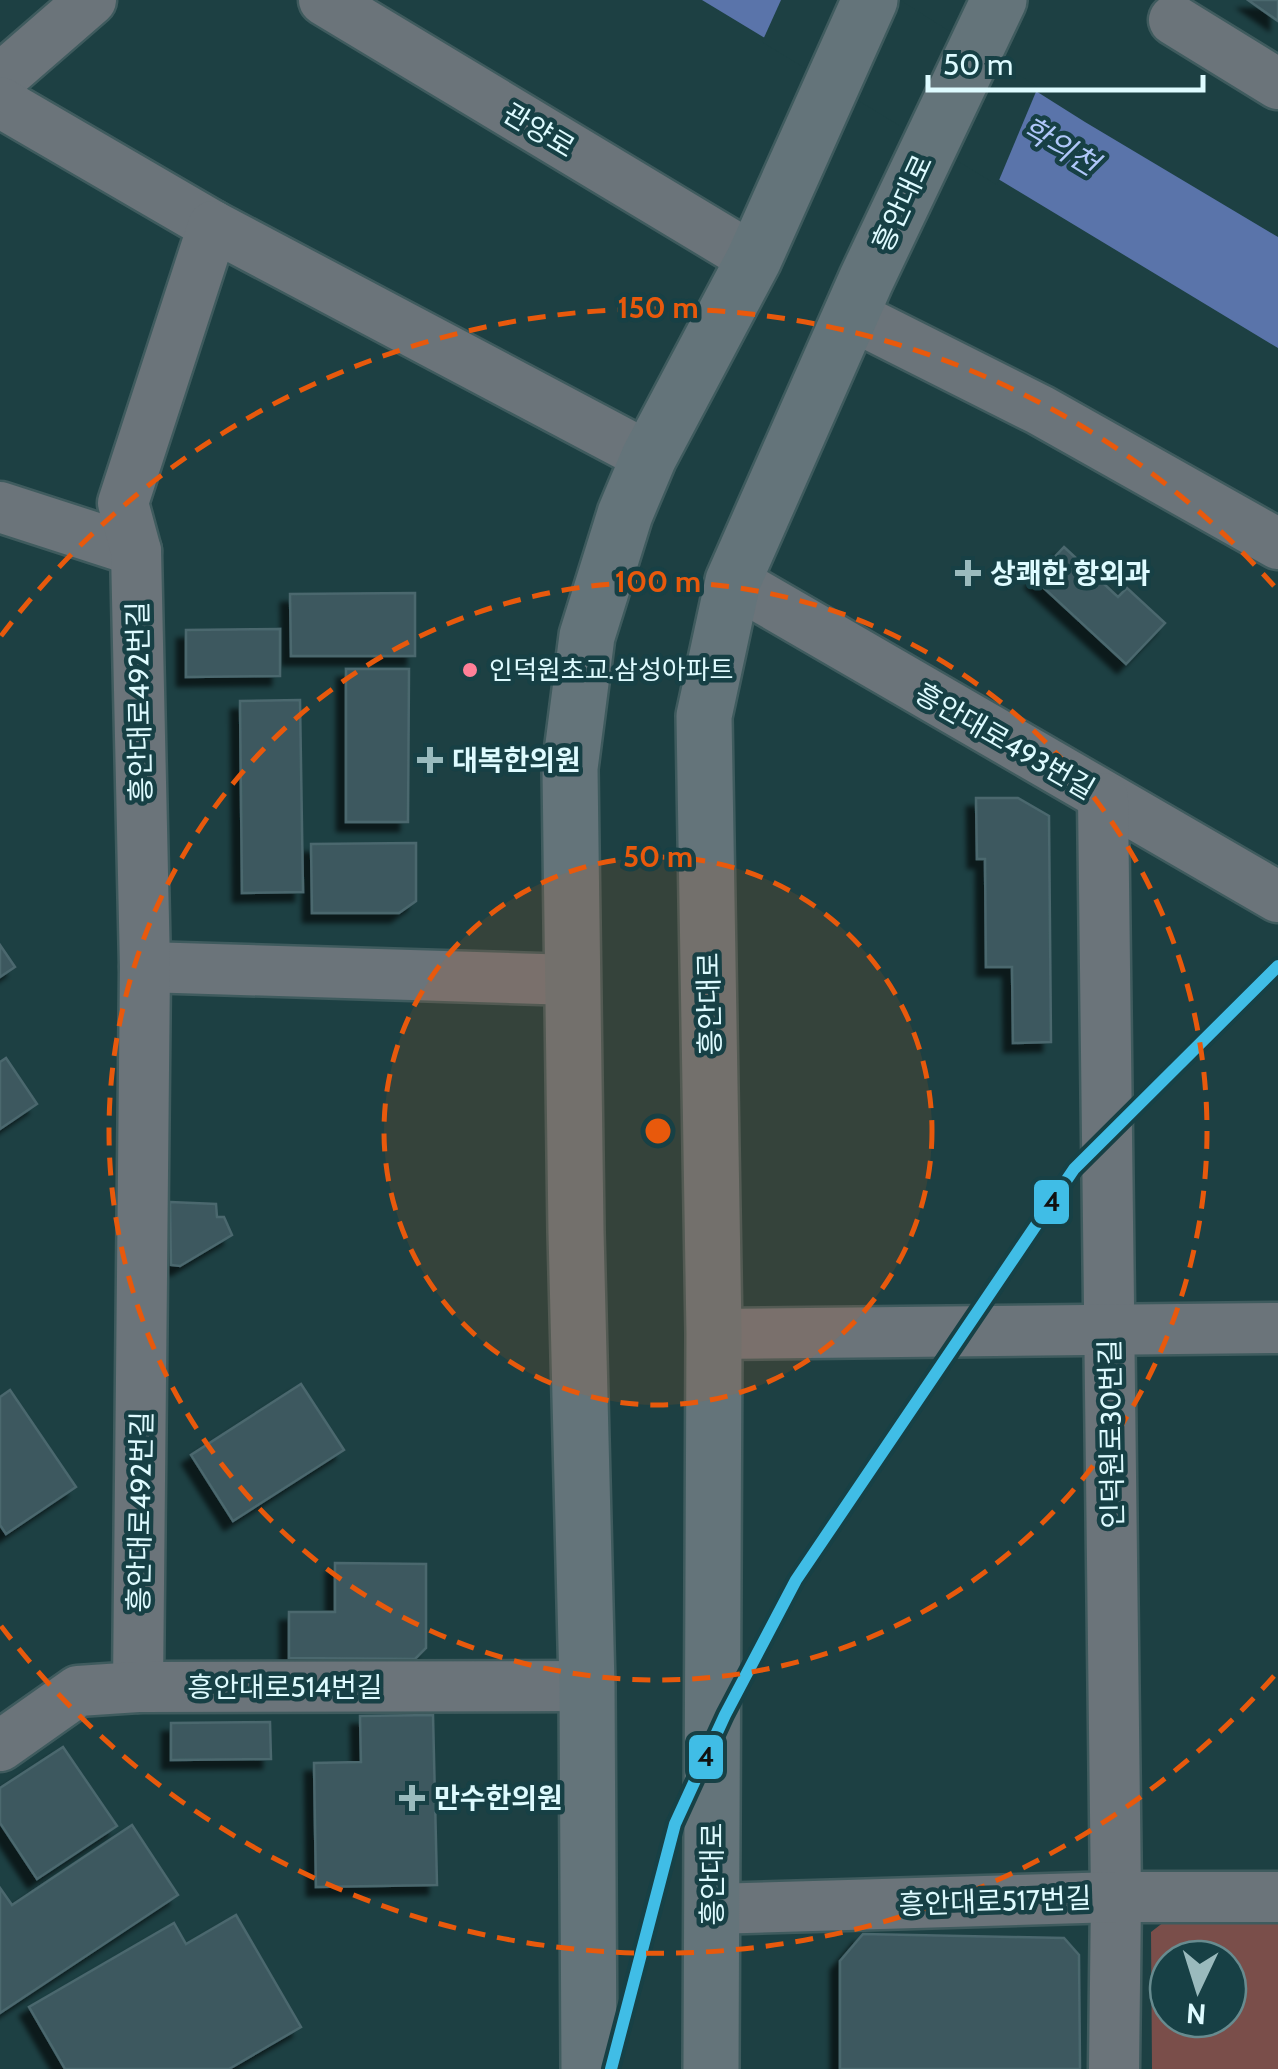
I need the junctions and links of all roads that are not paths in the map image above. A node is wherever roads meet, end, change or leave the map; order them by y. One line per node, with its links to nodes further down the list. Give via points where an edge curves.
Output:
1 (92, 0): 6 (street)
2 (324, 0): 10 (street, 관양로)
3 (870, 0): 10 (main road)
4 (999, 0): 11 (main road, 흥안대로)
5 (1174, 20): 7 (street)
6 (0, 79)
7 (1278, 84)
8 (0, 102): 9 (street)
9 (213, 226): 12 (street); 15 (street, 흥안대로492번길, via 124,502)
10 (762, 241): 12 (main road)
11 (858, 298): 14 (street); 16 (main road, 흥안대로)
12 (648, 457): 20 (main road, via 587,636 570,768)
13 (0, 507): 15 (street)
14 (1278, 544)
15 (136, 551): 19 (street, 흥안대로492번길)
16 (733, 581): 17 (street, 흥안대로493번길); 23 (main road, 흥안대로, via 704,716)
17 (1103, 798): 18 (street, 흥안대로493번길); 21 (street, 인덕원로30번길)
18 (1278, 897)
19 (145, 967): 20 (street); 25 (street, 흥안대로492번길)
20 (574, 980): 24 (main road)
21 (1110, 1328): 22 (street); 23 (street); 27 (street, 인덕원로30번길)
22 (1278, 1328)
23 (714, 1334): 29 (main road, 흥안대로)
24 (587, 1686): 25 (street, 흥안대로514번길); 30 (main road)
25 (138, 1687): 26 (street, 흥안대로514번길, via 78,1691)
26 (0, 1746)
27 (1116, 1898): 28 (street, 흥안대로517번길); 29 (street, 흥안대로517번길); 32 (street, 인덕원로30번길)
28 (1278, 1898)
29 (712, 1910): 31 (main road, 흥안대로)
30 (589, 2069)
31 (711, 2069)
32 (1114, 2069)

